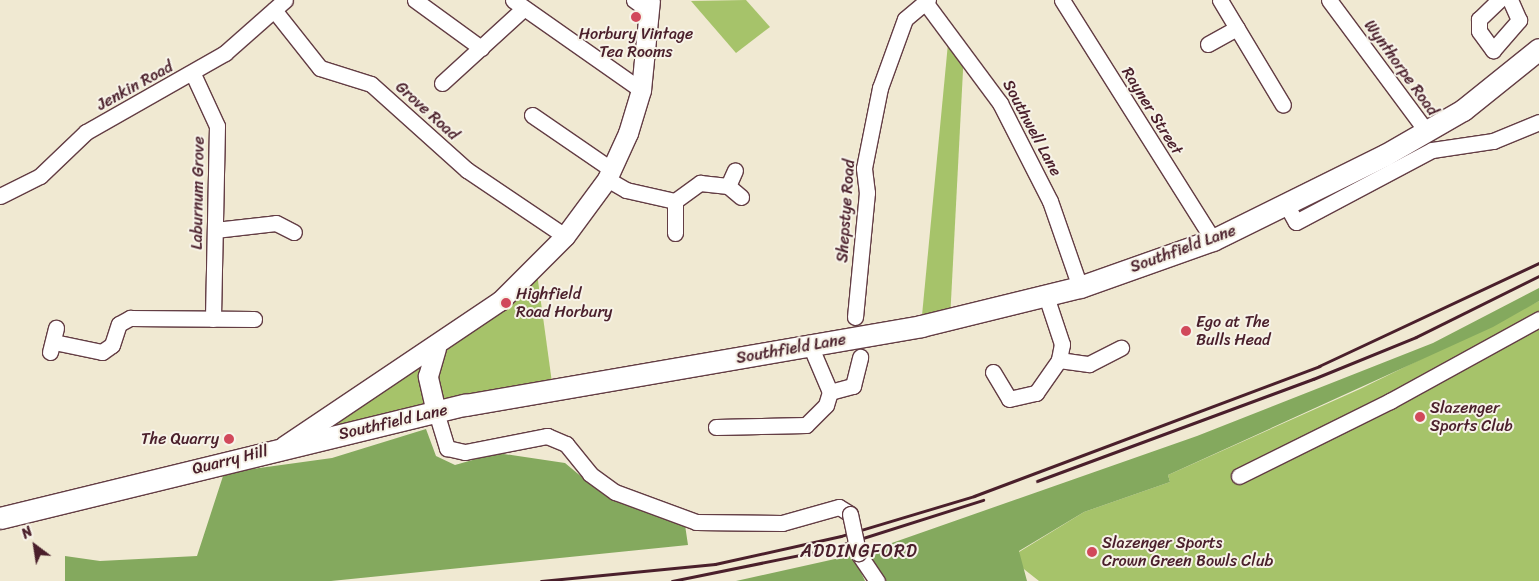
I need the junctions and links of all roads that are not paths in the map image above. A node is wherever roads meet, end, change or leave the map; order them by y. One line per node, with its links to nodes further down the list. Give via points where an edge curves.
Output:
1 (415, 0): 13 (street)
2 (1062, 0): 33 (street, Rayner Street)
3 (1220, 0): 11 (street)
4 (1329, 0): 21 (street, Wynthorpe Road)
5 (1499, 0): 6 (street, via 1479,19 1479,31 1493,50 1519,20)
6 (1510, 0)
7 (926, 1): 34 (street, Southwell Lane, via 1000,103 1050,201); 36 (street, Shepstye Road, via 905,18 880,88 864,168 867,193)
8 (518, 4): 13 (street); 17 (street)
9 (645, 4): 17 (main road, Quarry Hill)
10 (280, 5): 15 (street, Jenkin Road); 32 (street, Grove Road, via 320,68 362,78 467,170)
11 (1237, 28): 12 (street); 18 (street)
12 (1208, 44)
13 (481, 48): 16 (street)
14 (1539, 49): 21 (highway, Southfield Lane, via 1463,110)
15 (193, 74): 25 (street, Jenkin Road, via 86,132 40,176); 29 (street, Laburnum Grove, via 217,126)
16 (442, 83)
17 (641, 90): 23 (main road, Quarry Hill)
18 (1282, 98)
19 (532, 115): 23 (street, via 560,125)
20 (1539, 122): 28 (street, via 1493,142 1432,150 1296,222)
21 (1427, 132): 28 (highway, Southfield Lane)
22 (735, 170): 24 (street)
23 (610, 175): 27 (street, via 626,190); 32 (main road, Quarry Hill)
24 (728, 186): 26 (street); 27 (street, via 700,183)
25 (0, 196)
26 (740, 197)
27 (675, 201): 31 (street)
28 (1287, 206): 33 (highway, Southfield Lane)
29 (215, 230): 30 (street, via 276,222); 37 (street, Laburnum Grove)
30 (294, 232)
31 (675, 234)
32 (565, 236): 42 (main road, Quarry Hill, via 500,300)
33 (1213, 240): 34 (highway, Southfield Lane)
34 (1080, 286): 35 (highway, Southfield Lane)
35 (1046, 296): 41 (highway, Southfield Lane, via 963,318); 45 (street, via 1062,344)
36 (855, 317)
37 (213, 319): 38 (street); 40 (street, via 130,318 119,324 112,345 102,352)
38 (254, 319)
39 (1539, 319): 51 (street, via 1390,401)
40 (53, 341)
41 (810, 345): 47 (street); 48 (highway, Southfield Lane)
42 (436, 348): 48 (main road, via 428,376); 50 (main road, Quarry Hill)
43 (1121, 348): 45 (street, via 1089,364)
44 (860, 357): 47 (street, via 853,386)
45 (1059, 360): 46 (street, via 1036,393 1009,399)
46 (994, 372)
47 (830, 392): 49 (street, via 826,405 806,425)
48 (436, 412): 50 (highway, Southfield Lane); 53 (street, bridge, via 447,448 465,452 547,436 566,444 590,474 615,492 696,522 782,523 839,507 850,514 858,553)
49 (716, 426)
50 (284, 446): 52 (highway, Quarry Hill)
51 (1239, 476)
52 (0, 518)
53 (877, 581)

